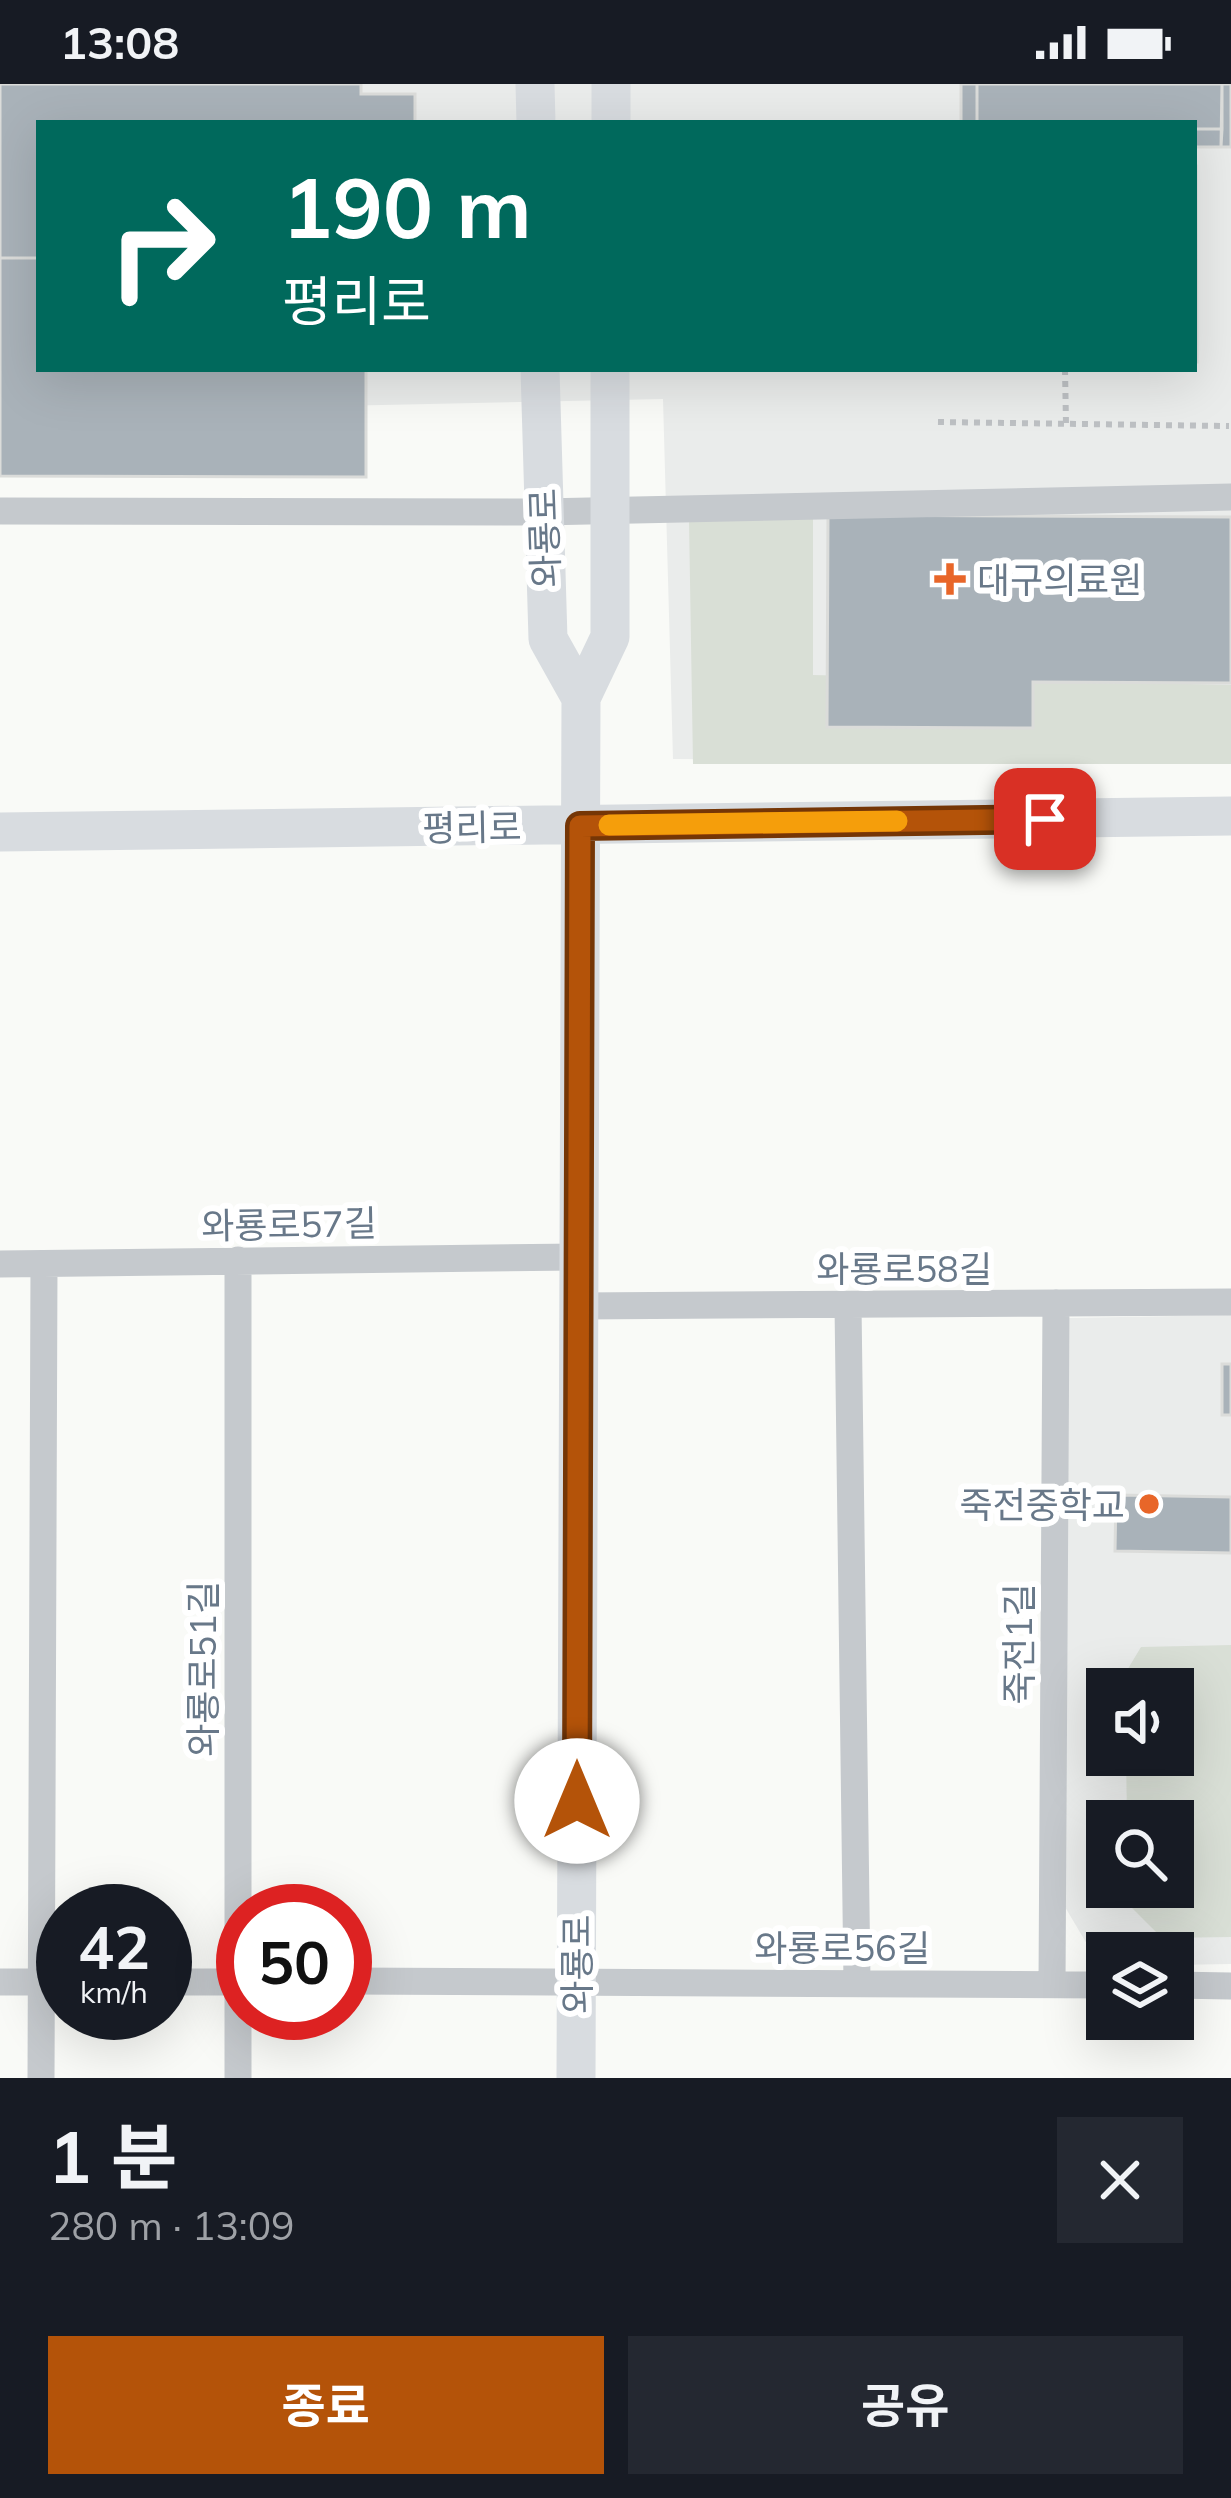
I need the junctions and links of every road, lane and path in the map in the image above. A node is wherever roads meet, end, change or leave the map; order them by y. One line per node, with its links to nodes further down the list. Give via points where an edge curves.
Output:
1 (536, 84): 3 (main road)
2 (611, 84): 4 (main road)
3 (536, 120)
4 (611, 120)
5 (540, 372): 14 (main road, 와룡로)
6 (610, 372): 13 (main road, 와룡로)
7 (1065, 372): 9 (path)
8 (938, 422): 9 (path)
9 (1066, 424): 10 (path)
10 (1229, 426)
11 (1231, 497): 13 (street)
12 (0, 511): 14 (street)
13 (610, 511): 14 (street); 15 (main road, 와룡로, via 610,637)
14 (542, 512): 15 (main road, 와룡로, via 548,639)
15 (581, 698): 17 (main road, 와룡로)
16 (1231, 816): 17 (main road, 평리로)
17 (580, 826): 18 (main road, 평리로); 19 (main road, 와룡로)
18 (0, 832)
19 (578, 1257): 20 (street, 와룡로57길); 26 (main road, 와룡로)
20 (238, 1260): 22 (street, 와룡로57길); 28 (street, 와룡로51길)
21 (0, 1264): 22 (street, 와룡로57길)
22 (44, 1264): 27 (street)
23 (1231, 1302): 24 (street, 와룡로58길)
24 (1056, 1303): 25 (street, 와룡로58길); 34 (street, 죽전1길)
25 (848, 1304): 26 (street, 와룡로58길); 33 (street)
26 (578, 1306): 29 (main road, 와룡로)
27 (51, 1884)
28 (240, 1884)
29 (576, 1980): 30 (street, 와룡로56길); 33 (street, 와룡로56길); 42 (main road, 와룡로)
30 (372, 1981)
31 (0, 1982): 32 (street)
32 (36, 1982)
33 (857, 1983): 34 (street, 와룡로56길)
34 (1052, 1984): 35 (street, 와룡로56길)
35 (1086, 1985)
36 (1194, 1985): 37 (street)
37 (1231, 1986)
38 (45, 2040): 40 (street)
39 (239, 2040): 41 (street, 와룡로51길)
40 (41, 2078)
41 (238, 2078)
42 (576, 2078)

